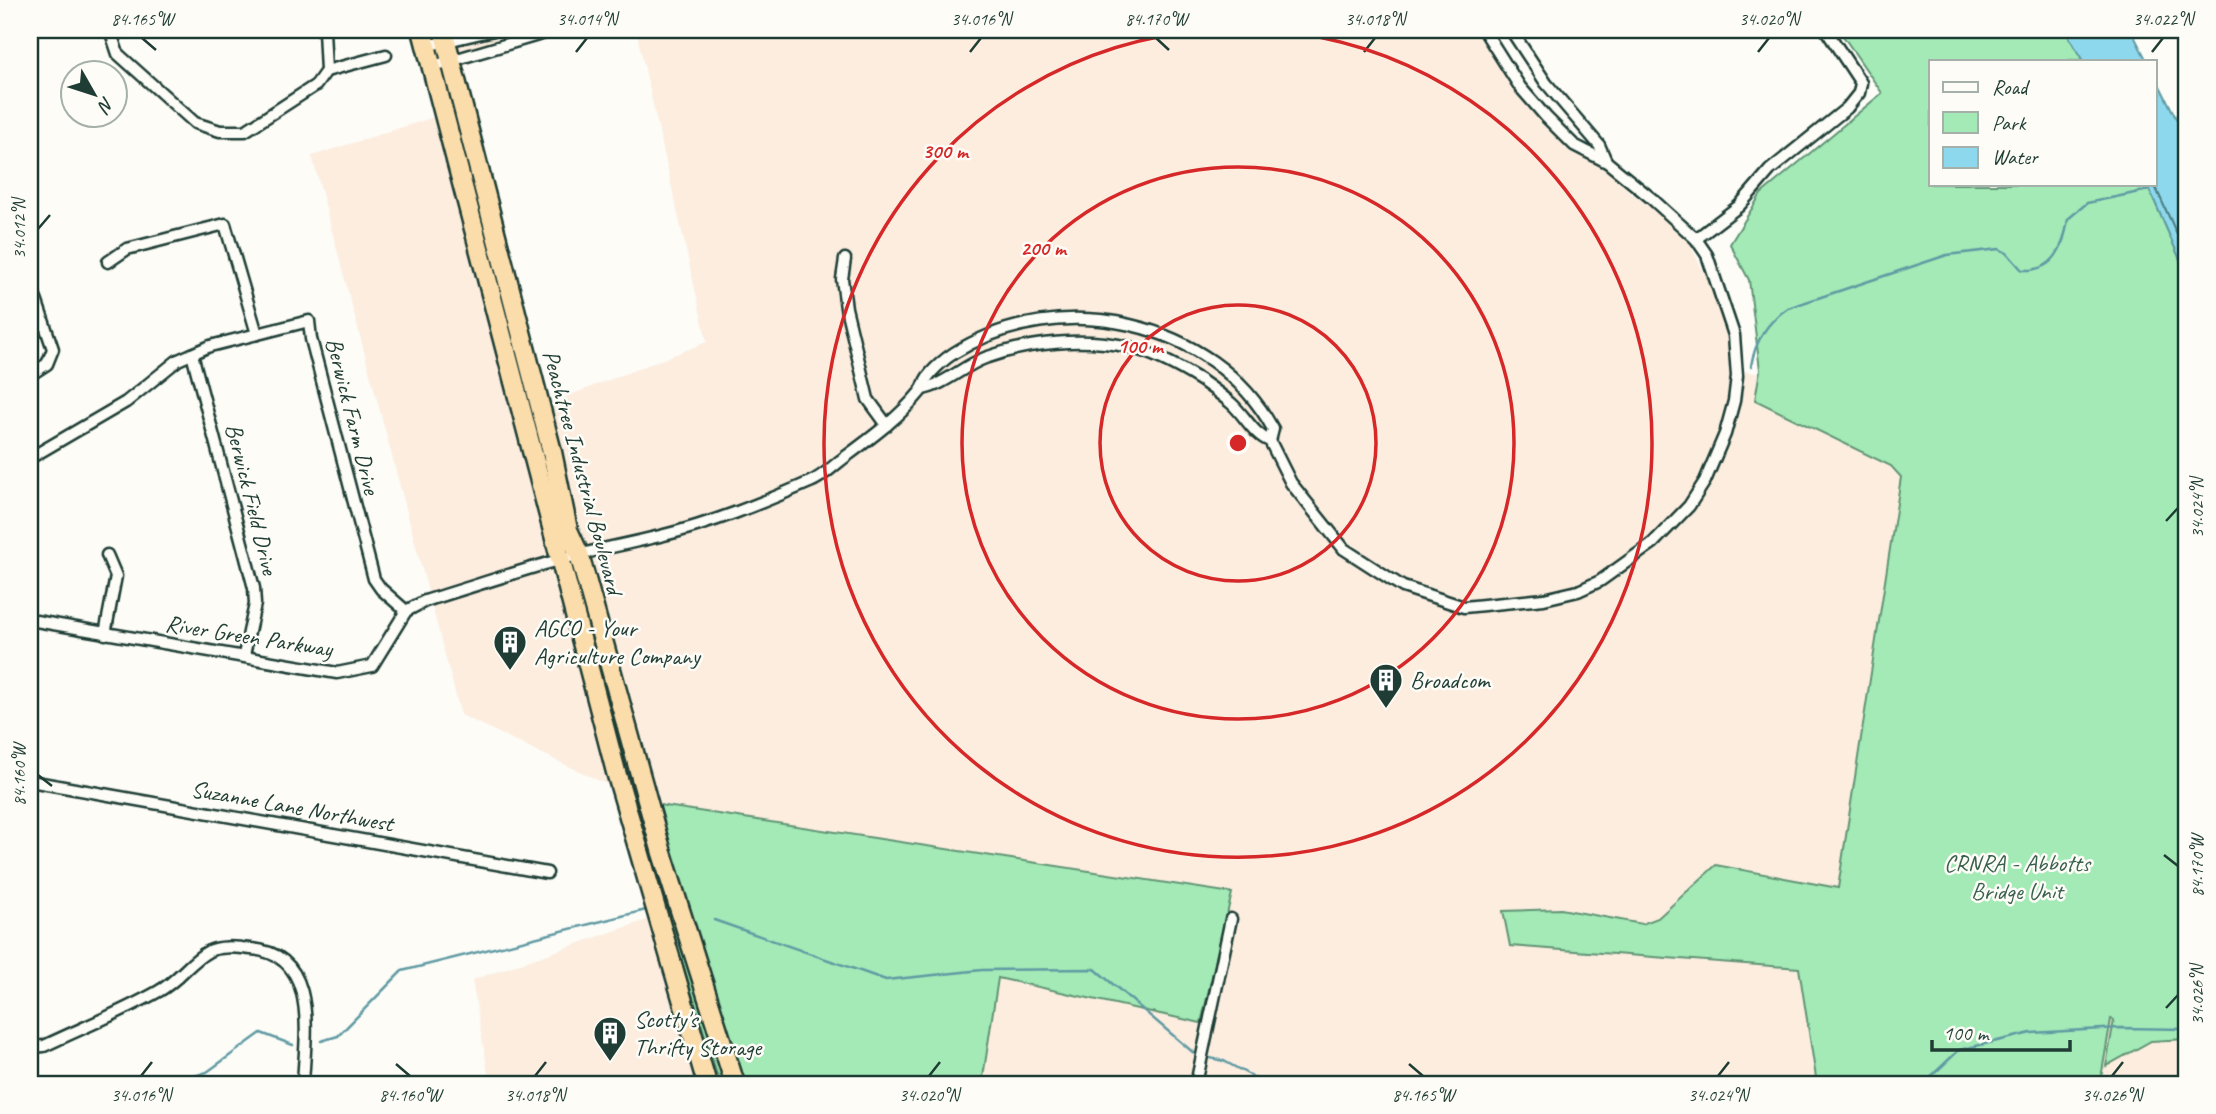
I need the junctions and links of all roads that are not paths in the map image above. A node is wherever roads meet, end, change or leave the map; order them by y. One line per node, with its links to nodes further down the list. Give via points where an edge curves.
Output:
1 (110, 30): 14 (street, via 118,54 195,123 220,131 245,131 316,85)
2 (324, 30): 14 (street)
3 (494, 30): 9 (street)
4 (555, 30): 8 (street)
5 (1484, 30): 15 (street, via 1520,87 1546,117 1573,145)
6 (1510, 30): 15 (street, via 1599,145)
7 (1826, 30): 16 (street, via 1860,83 1859,93 1770,170 1739,206)
8 (536, 33): 12 (street)
9 (445, 35): 10 (street); 12 (highway, Peachtree Industrial Boulevard)
10 (424, 38): 13 (highway, Peachtree Industrial Boulevard)
11 (386, 55): 14 (street)
12 (450, 61): 13 (street); 28 (highway, Peachtree Industrial Boulevard, via 552,452 568,530)
13 (430, 67): 29 (highway, Peachtree Industrial Boulevard)
14 (326, 71)
15 (1606, 162): 16 (street)
16 (1696, 239): 25 (street, via 1707,255 1734,335 1737,376 1725,434 1689,506 1653,543 1600,581 1544,599 1464,607 1403,587 1338,544 1291,483)
17 (845, 259): 24 (street, via 846,308 868,399)
18 (108, 262): 20 (street, via 127,248 225,224)
19 (30, 285): 22 (street, via 53,349 47,365)
20 (257, 334): 21 (street, Berwick Farm Drive); 30 (street, Berwick Farm Drive, via 309,321 374,579)
21 (192, 354): 26 (street, Berwick Farm Drive, via 126,402); 33 (street, Berwick Field Drive, via 254,588)
22 (30, 375)
23 (922, 389): 24 (street); 25 (street, via 985,358 1041,345 1079,342 1130,348 1202,381); 25 (street, via 926,378 952,354 985,336 1024,323 1072,317 1114,321 1159,332 1222,367 1267,418 1273,429)
24 (887, 425): 28 (street, via 814,481 714,520)
25 (1270, 441)
26 (30, 458)
27 (107, 555): 32 (street, via 116,576)
28 (579, 555): 29 (street); 40 (highway, Peachtree Industrial Boulevard, via 662,853)
29 (560, 559): 30 (street); 39 (highway, Peachtree Industrial Boulevard, via 616,772)
30 (406, 611): 33 (street, River Green Parkway, via 372,666 337,673)
31 (30, 620): 32 (street, River Green Parkway)
32 (106, 634): 33 (street, River Green Parkway)
33 (244, 655)
34 (30, 781): 35 (street, Suzanne Lane Northwest)
35 (547, 873)
36 (1231, 919): 41 (street)
37 (30, 1048): 38 (street, via 44,1046 162,990 209,951 256,949 281,960 300,983 306,1002)
38 (303, 1084)
39 (707, 1084)
40 (735, 1084)
41 (1196, 1084)

